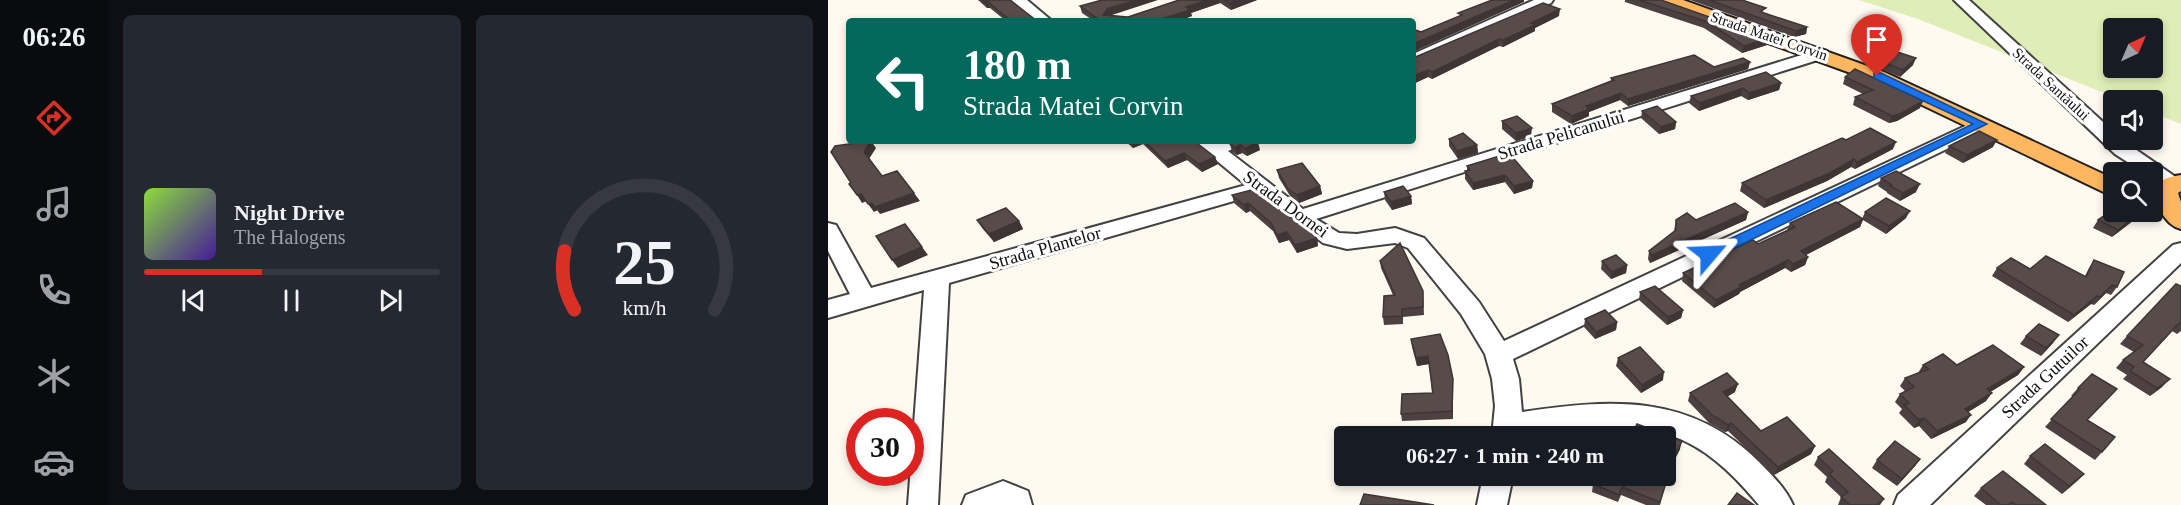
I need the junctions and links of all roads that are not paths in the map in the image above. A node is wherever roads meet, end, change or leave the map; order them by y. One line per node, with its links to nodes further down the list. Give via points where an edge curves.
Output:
1 (1018, 0): 5 (street)
2 (1546, 0): 7 (street)
3 (1666, 0): 6 (main road, Strada Matei Corvin)
4 (1961, 0): 13 (street, Strada Santăului, via 2117,146)
5 (1041, 18)
6 (1821, 54): 8 (main road, Strada Matei Corvin, via 1884,78); 16 (street, Strada Pelicanului)
7 (1416, 59)
8 (1982, 124): 10 (main road, Strada Matei Corvin); 23 (street)
9 (1208, 146): 14 (street, Strada Dornei)
10 (2035, 150): 11 (main road, Strada Matei Corvin); 12 (main road, Strada Matei Corvin)
11 (2103, 169)
12 (2103, 184)
13 (2169, 184): 17 (main road, via 2164,190 2165,200)
14 (1261, 187): 16 (street, Strada Dornei); 20 (street, Strada Plantelor)
15 (2163, 213): 17 (main road)
16 (1300, 217): 23 (street, Strada Dornei, via 1335,240 1346,242 1388,235 1405,236 1416,243 1483,326)
17 (2181, 220)
18 (828, 230): 21 (street)
19 (2181, 250): 32 (street, Strada Gutuilor)
20 (937, 279): 21 (street, Strada Plantelor); 27 (street)
21 (865, 299): 22 (street, Strada Plantelor)
22 (828, 309)
23 (1500, 354): 24 (street, Strada Dornei, via 1509,383)
24 (1507, 426)
25 (1527, 426): 31 (street, via 1550,420 1656,417 1702,437 1740,463)
26 (1496, 486): 30 (street)
27 (923, 505)
28 (977, 505): 29 (street, via 1003,495 1017,501)
29 (1017, 505)
30 (1492, 505)
31 (1778, 505)
32 (1909, 505)

